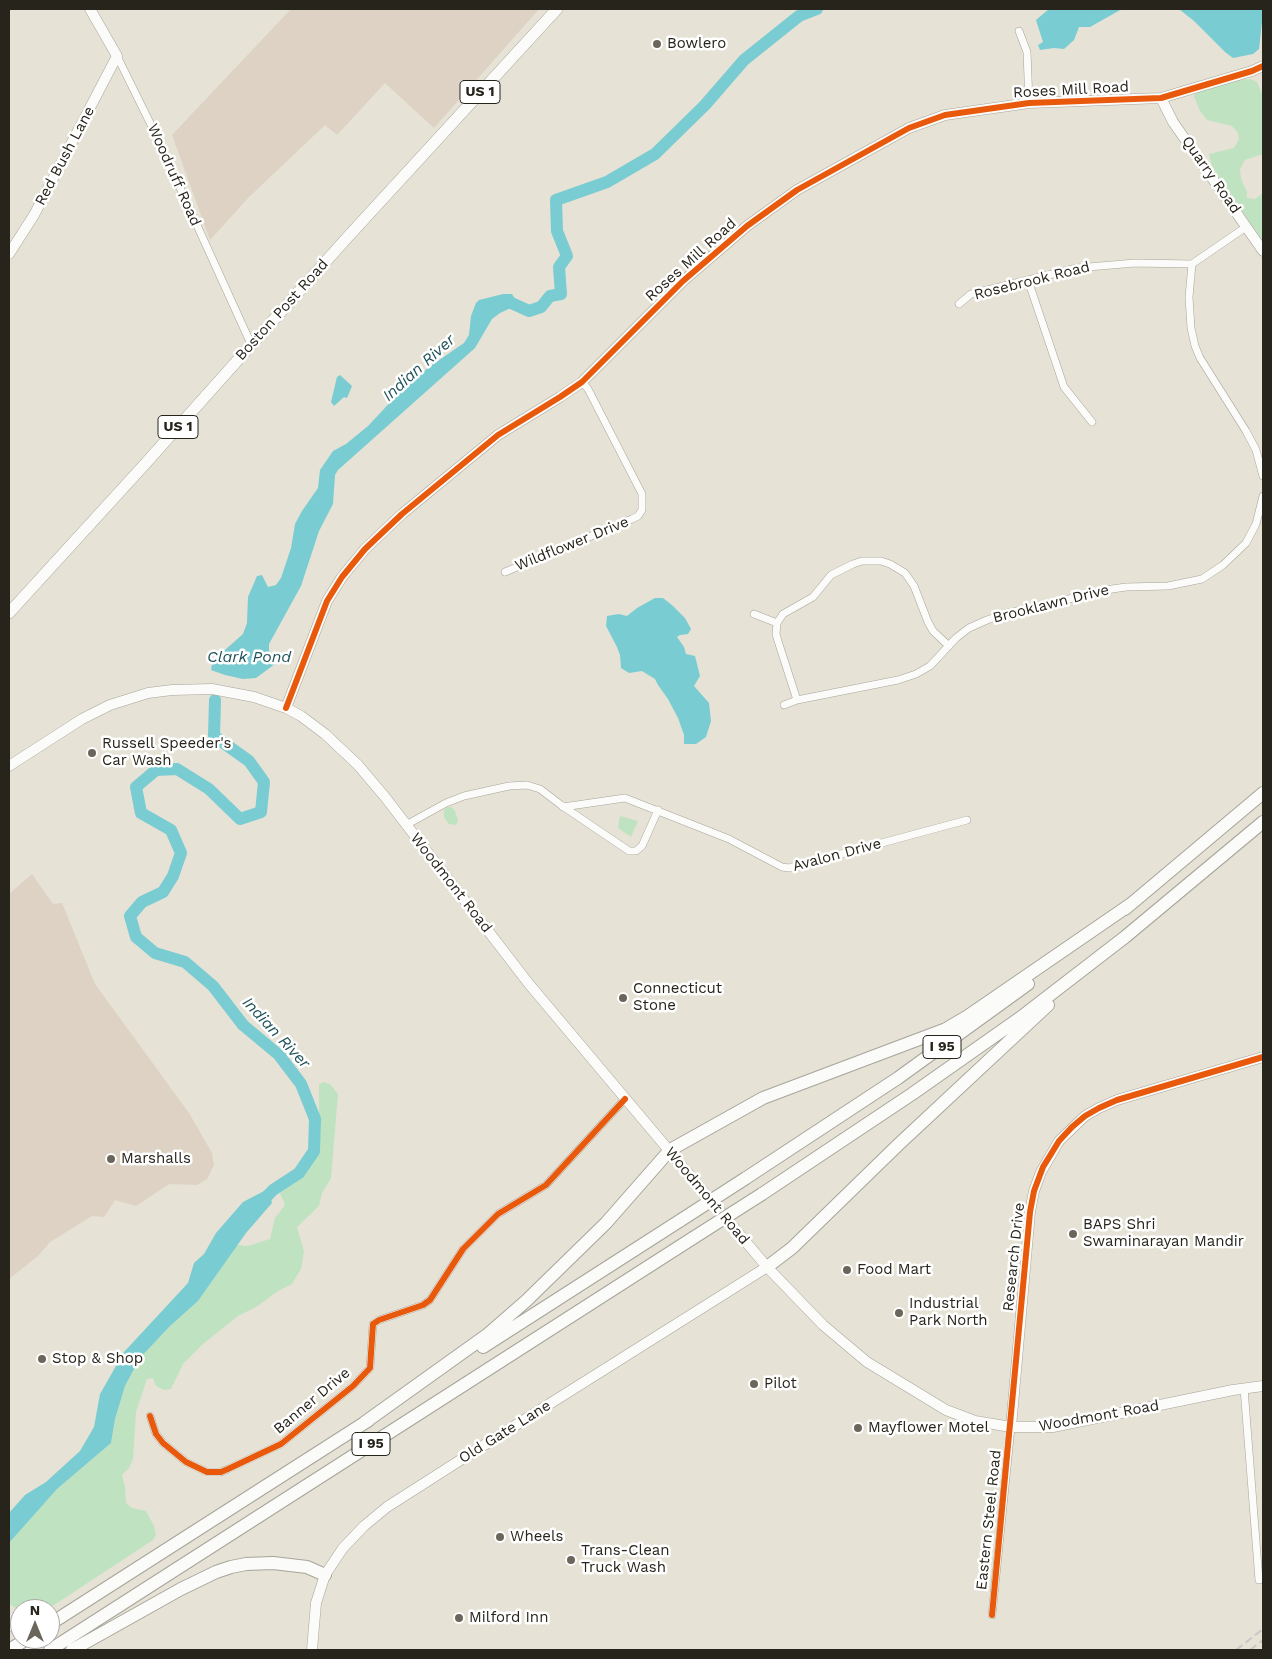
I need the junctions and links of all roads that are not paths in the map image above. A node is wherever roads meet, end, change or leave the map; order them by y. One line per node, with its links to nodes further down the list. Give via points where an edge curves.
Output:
1 (90, 9): 4 (street, Woodruff Road)
2 (556, 9): 14 (main road, Boston Post Road / US 1)
3 (1019, 31): 7 (street, via 1027,52)
4 (117, 56): 10 (street, Red Bush Lane, via 34,215); 14 (street, Woodruff Road)
5 (1263, 66): 6 (street, Roses Mill Road)
6 (1160, 98): 7 (street, Roses Mill Road); 8 (street, Quarry Road)
7 (1029, 103): 15 (street, Roses Mill Road, via 954,113 930,120 909,128 797,190 762,214 689,276)
8 (1246, 227): 9 (street, Quarry Road); 11 (street)
9 (1263, 251)
10 (9, 254)
11 (1192, 264): 12 (street, Rosebrook Road, via 1105,265); 17 (street, via 1189,297 1195,346 1256,450)
12 (1028, 280): 13 (street, Rosebrook Road, via 972,294); 16 (street, via 1064,387)
13 (959, 304)
14 (251, 344): 20 (main road, Boston Post Road / US 1)
15 (582, 382): 19 (street, Wildflower Drive, via 642,494 642,510 632,519); 26 (street, Roses Mill Road, via 498,435 365,549 327,601)
16 (1092, 422)
17 (1263, 476)
18 (1263, 496): 23 (street, Brooklawn Drive, via 1256,524 1246,543 1202,579 1168,586 1112,589 1004,614 970,628)
19 (505, 572)
20 (9, 613)
21 (754, 614): 22 (street)
22 (777, 623): 23 (street, via 782,614 813,597 838,570 862,561 881,561 898,568 910,579 933,631); 24 (street, via 778,642)
23 (949, 646): 24 (street, Brooklawn Drive, via 924,671 909,677)
24 (797, 700): 25 (street, Brooklawn Drive)
25 (784, 705)
26 (286, 708): 27 (street, via 212,689 148,693 82,718); 33 (street, Woodmont Road, via 315,726 345,752)
27 (9, 766)
28 (1263, 793): 34 (highway, I 95)
29 (563, 807): 30 (street, Avalon Drive, via 625,798); 30 (street, via 633,851 642,846); 33 (street, via 540,789 514,785 451,801)
30 (658, 810): 31 (street, Avalon Drive, via 730,839 788,868)
31 (967, 820)
32 (1263, 822): 35 (highway, I 95)
33 (406, 825): 37 (street, Woodmont Road, via 529,984)
34 (1131, 904): 38 (highway, via 946,1029 763,1098); 43 (highway, I 95, bridge, via 1048,970 854,1108)
35 (1104, 953): 39 (highway); 49 (highway, I 95, bridge, via 941,1074 762,1194)
36 (1263, 1057): 44 (street, Research Drive, via 1111,1102 1085,1116 1060,1141 1041,1172 1030,1212)
37 (625, 1098): 38 (street, Woodmont Road); 42 (street, Banner Drive, via 546,1185 498,1214 463,1249 430,1300 373,1324 370,1368 353,1386 281,1444 228,1469 213,1473 200,1471 163,1444)
38 (670, 1150): 39 (street, Woodmont Road); 43 (highway, via 606,1223 526,1301 486,1335)
39 (767, 1268): 44 (street, Woodmont Road, via 823,1325 867,1362 946,1410 975,1421); 45 (street, Old Gate Lane, via 387,1507 343,1548)
40 (1263, 1386): 41 (street, Woodmont Road)
41 (1244, 1388): 44 (street, Woodmont Road, via 1054,1427); 46 (street)
42 (150, 1416)
43 (364, 1423): 48 (highway, I 95)
44 (1011, 1427): 47 (street, Eastern Steel Road)
45 (324, 1575): 50 (highway, via 307,1567 273,1563 231,1567 181,1589); 51 (street, Old Gate Lane, via 316,1603)
46 (1259, 1580)
47 (992, 1615)
48 (60, 1618)
49 (50, 1650)
50 (72, 1650)
51 (312, 1650)

